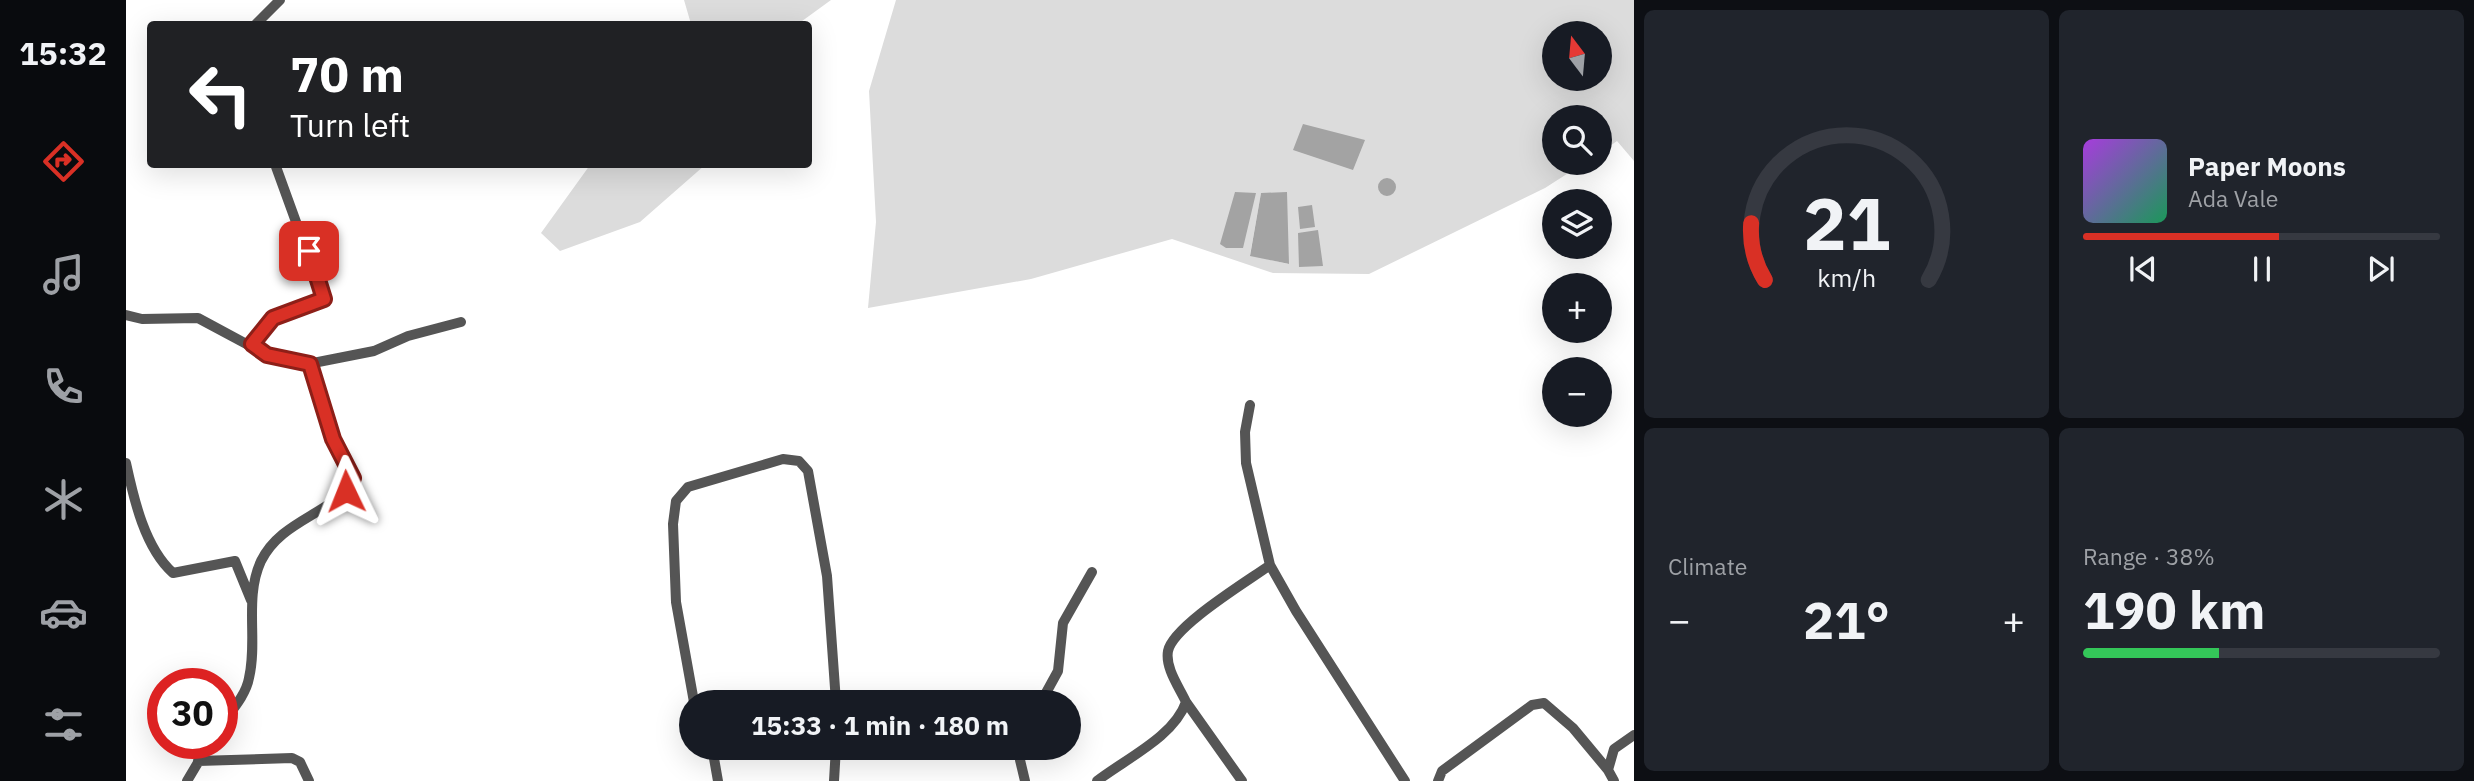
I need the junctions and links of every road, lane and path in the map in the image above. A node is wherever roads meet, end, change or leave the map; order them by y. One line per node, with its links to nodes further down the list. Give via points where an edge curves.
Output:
1 (280, 0): 2 (street)
2 (259, 21)
3 (276, 168): 6 (street, via 324,299 273,318)
4 (126, 315): 6 (street, via 198,318)
5 (461, 322): 7 (street, via 373,351)
6 (252, 344): 7 (street, via 267,355)
7 (310, 364): 12 (street, via 352,483 332,505 278,536 261,561)
8 (1250, 405): 10 (street, via 1246,463)
9 (126, 463): 12 (street, via 150,540 165,565 173,573 186,573 234,561)
10 (1270, 565): 17 (street, via 1171,643 1170,668); 31 (street)
11 (1092, 572): 15 (street, via 1063,623 1058,671)
12 (252, 603): 16 (street, via 249,678)
13 (692, 690): 14 (street, via 676,602 676,501 688,487 705,480 783,459 799,461 808,471 827,576)
14 (835, 690)
15 (1048, 690)
16 (238, 697)
17 (1185, 702): 29 (street, via 1163,735); 30 (street)
18 (1634, 735): 23 (street, via 1614,749)
19 (714, 760): 26 (street)
20 (835, 760): 27 (street)
21 (1020, 760): 28 (street)
22 (198, 761): 24 (street); 25 (street, via 292,758 300,762)
23 (1608, 770): 32 (street, via 1573,728 1544,703 1532,705 1442,771); 33 (street)
24 (187, 781)
25 (309, 781)
26 (718, 781)
27 (834, 781)
28 (1026, 781)
29 (1097, 781)
30 (1242, 781)
31 (1405, 781)
32 (1438, 781)
33 (1614, 781)

